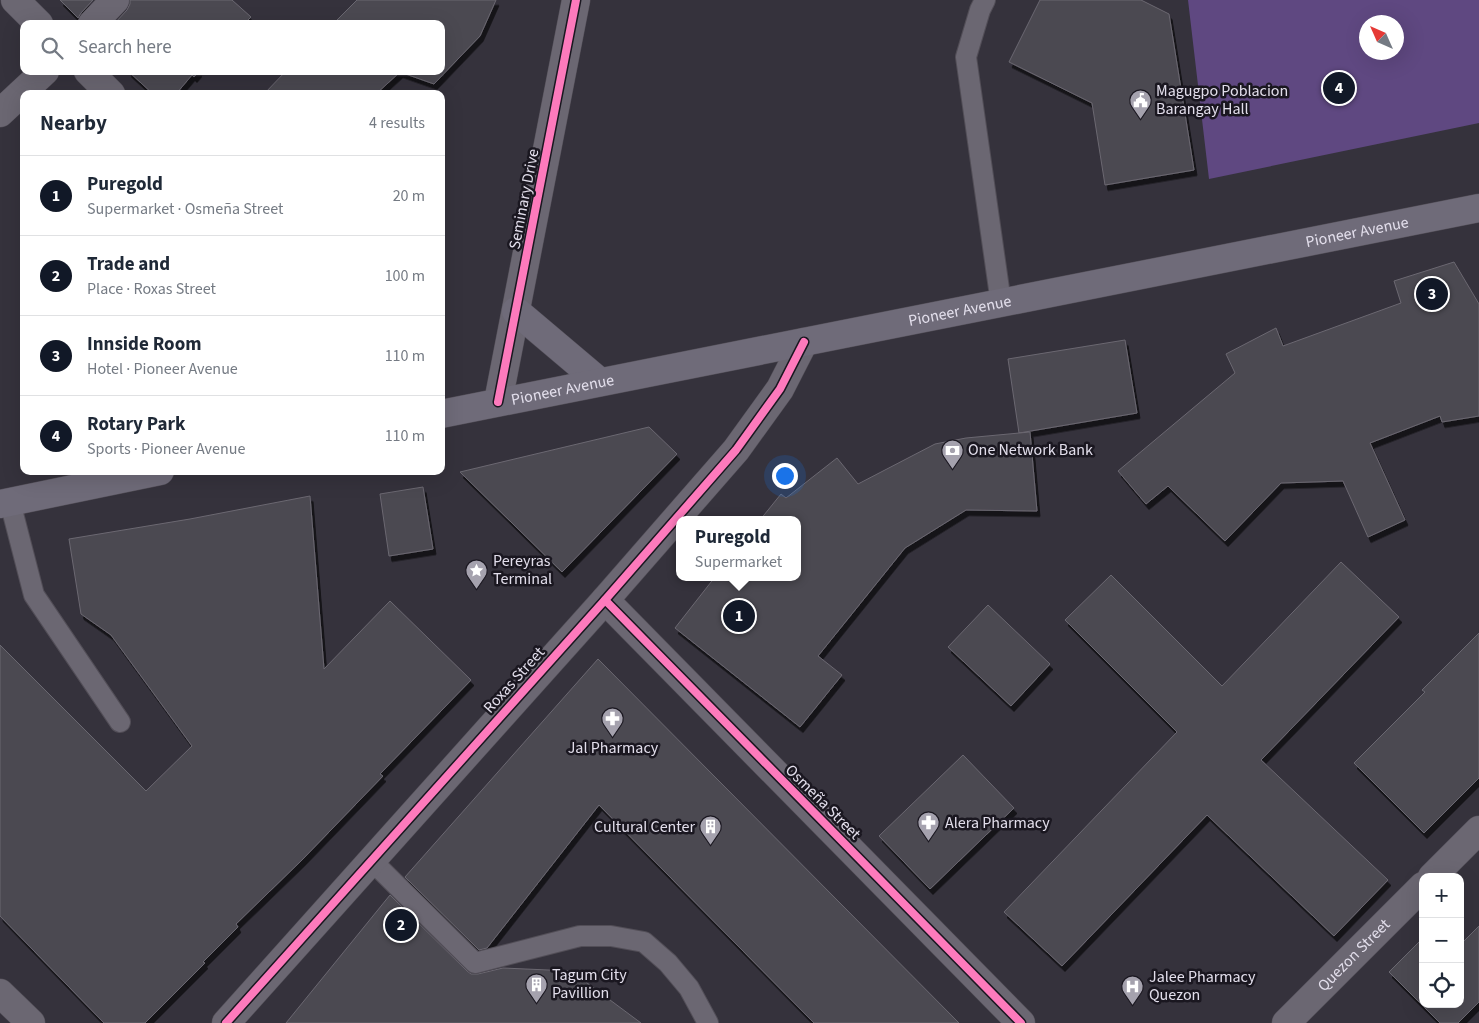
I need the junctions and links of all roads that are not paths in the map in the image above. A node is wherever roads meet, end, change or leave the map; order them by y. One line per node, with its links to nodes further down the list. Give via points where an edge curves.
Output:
1 (15, 0): 5 (street)
2 (115, 0): 6 (street)
3 (576, 0): 15 (street, Seminary Drive)
4 (985, 0): 14 (lane, via 966,57)
5 (35, 20)
6 (96, 20)
7 (41, 75): 9 (street)
8 (92, 75): 10 (street)
9 (25, 90)
10 (107, 90)
11 (20, 95): 12 (street)
12 (0, 114)
13 (1479, 208): 14 (highway, Pioneer Avenue)
14 (1001, 303): 16 (highway, Pioneer Avenue)
15 (516, 312): 17 (highway); 18 (street, Seminary Drive)
16 (804, 342): 17 (highway, Pioneer Avenue); 22 (street, Roxas Street, via 780,389 736,450)
17 (600, 382): 18 (highway, Pioneer Avenue)
18 (498, 402): 19 (highway, Pioneer Avenue)
19 (445, 413)
20 (141, 475): 21 (highway)
21 (5, 503): 25 (lane, via 34,596)
22 (678, 516)
23 (676, 519): 24 (street, Roxas Street)
24 (605, 600): 27 (street, Roxas Street); 34 (street, Osmeña Street)
25 (120, 722)
26 (1479, 830): 28 (street)
27 (372, 860): 32 (street, Roxas Street); 33 (lane, via 475,963 580,936 611,936 644,942 689,988)
28 (1436, 873)
29 (1419, 890): 35 (street, Quezon Street)
30 (0, 993): 31 (street)
31 (31, 1023)
32 (226, 1023)
33 (708, 1023)
34 (1021, 1023)
35 (1286, 1023)

